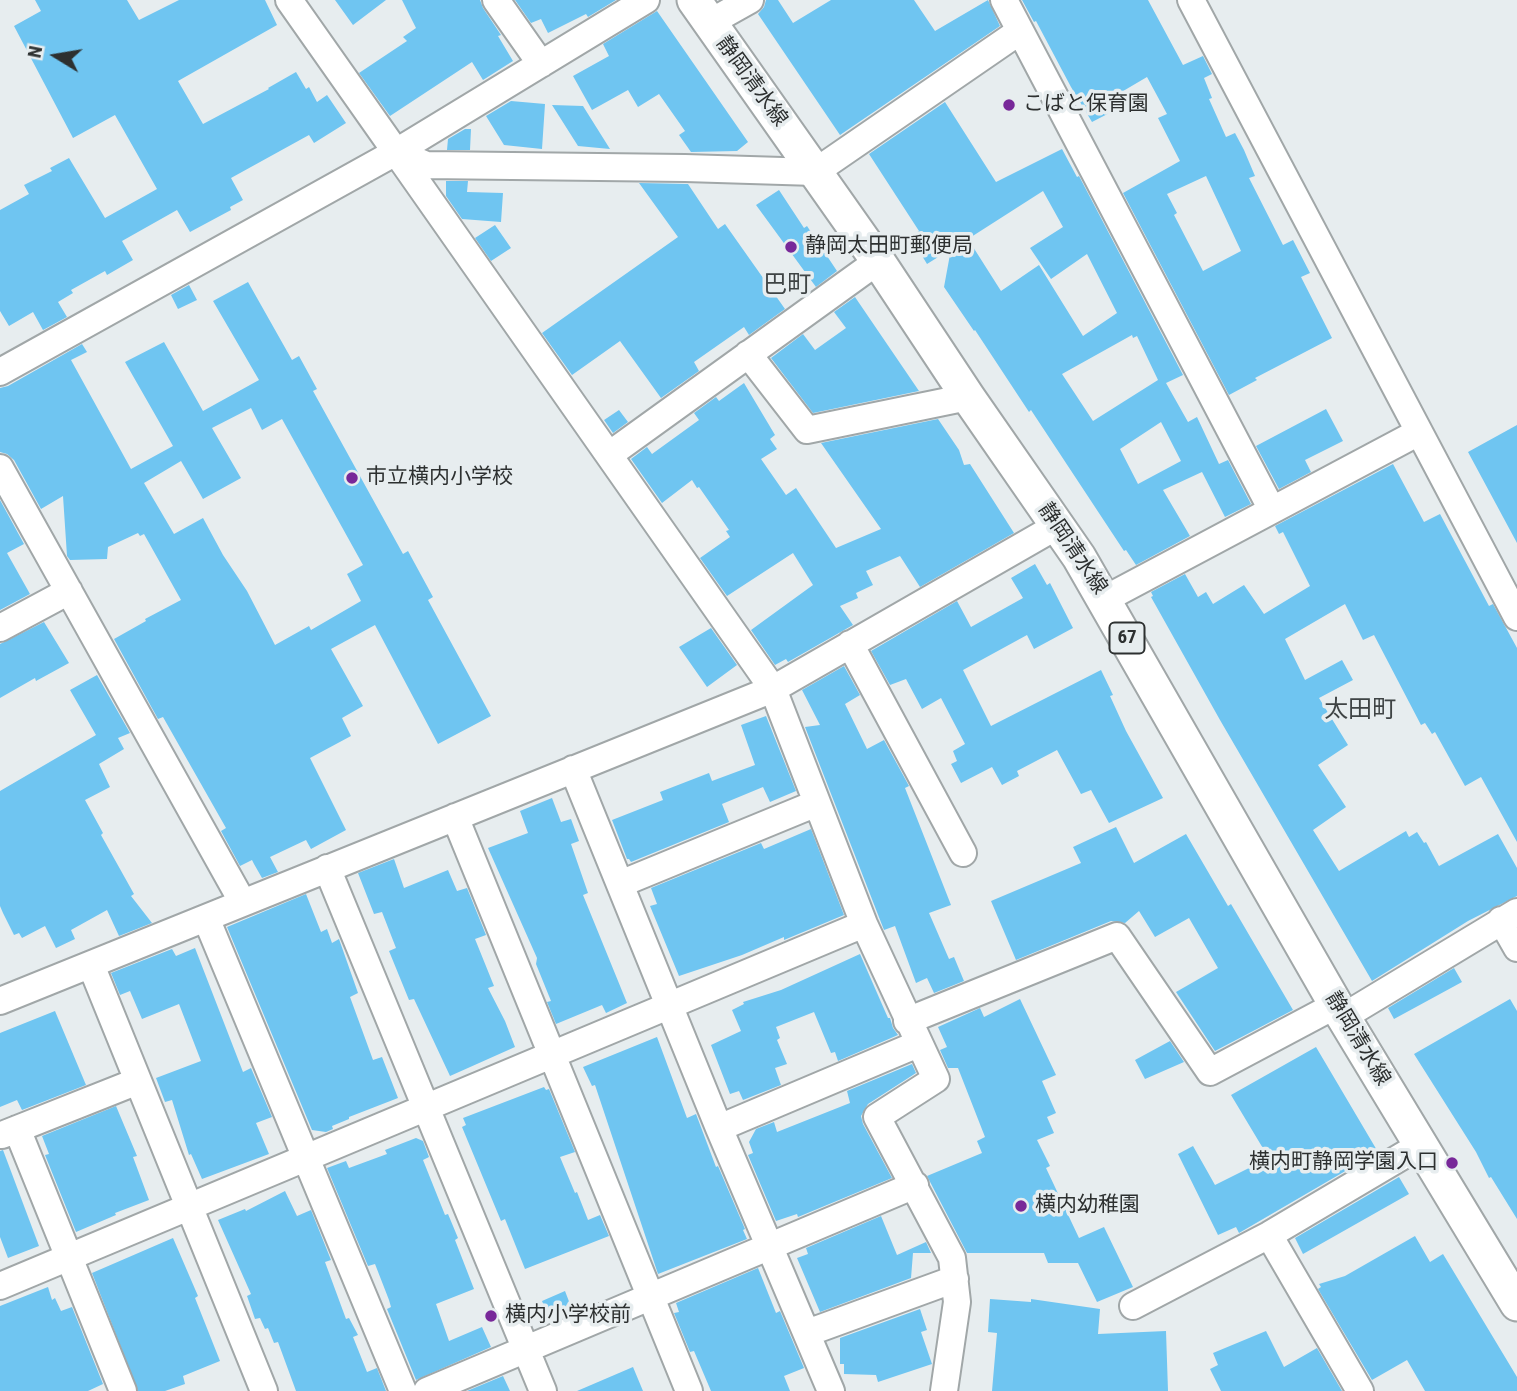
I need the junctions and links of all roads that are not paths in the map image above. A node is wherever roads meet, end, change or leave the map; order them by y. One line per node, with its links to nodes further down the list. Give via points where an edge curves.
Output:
1 (289, 0): 10 (street)
2 (496, 0): 9 (street)
3 (646, 0): 9 (street)
4 (750, 0): 7 (street)
5 (1004, 0): 8 (street)
6 (1191, 0): 16 (street)
7 (701, 12): 11 (main road, 静岡清水線 / 67)
8 (1020, 31): 11 (street); 19 (street)
9 (541, 64): 10 (street)
10 (396, 152): 11 (street, via 426,164); 14 (street); 17 (street)
11 (815, 172): 12 (main road, 静岡清水線 / 67)
12 (878, 261): 13 (street); 15 (main road, 静岡清水線 / 67)
13 (748, 354): 15 (street, via 807,430); 17 (street)
14 (0, 372)
15 (968, 397): 20 (main road, 静岡清水線 / 67)
16 (1419, 432): 19 (street); 23 (street)
17 (609, 455): 26 (street)
18 (0, 468): 21 (street)
19 (1272, 510): 22 (street)
20 (1057, 526): 22 (main road, 静岡清水線 / 67); 25 (street)
21 (69, 591): 24 (street); 33 (street)
22 (1105, 599): 41 (main road, 静岡清水線 / 67)
23 (1517, 617)
24 (0, 628)
25 (850, 644): 26 (street); 30 (street)
26 (773, 688): 27 (street); 28 (street)
27 (573, 769): 29 (street); 32 (street)
28 (817, 803): 32 (street); 36 (street)
29 (455, 817): 31 (street); 43 (street)
30 (963, 853)
31 (327, 868): 33 (street); 45 (street)
32 (620, 884): 40 (street)
33 (243, 903): 35 (street)
34 (1509, 916): 37 (street); 41 (street)
35 (206, 918): 38 (street); 49 (street)
36 (864, 924): 40 (street); 42 (street)
37 (1517, 947)
38 (91, 964): 39 (street); 44 (street)
39 (0, 1001)
40 (669, 1006): 43 (street); 46 (street)
41 (1340, 1011): 42 (street, via 1210,1072 1117,936); 48 (main road, 静岡清水線 / 67)
42 (913, 1033): 46 (street); 50 (street, via 936,1079 877,1117)
43 (552, 1055): 45 (street); 57 (street)
44 (138, 1081): 47 (street); 51 (street)
45 (427, 1108): 49 (street); 61 (street)
46 (719, 1128): 53 (street)
47 (8, 1133): 54 (street)
48 (1421, 1145): 52 (street); 58 (main road, 静岡清水線 / 67)
49 (305, 1157): 51 (street); 64 (street)
50 (915, 1185): 53 (street); 55 (street, via 951,1258)
51 (189, 1206): 54 (street); 63 (street)
52 (1269, 1235): 59 (street); 70 (street)
53 (771, 1246): 57 (street); 60 (street)
54 (69, 1258): 56 (street); 62 (street)
55 (956, 1279): 60 (street); 69 (street)
56 (0, 1286)
57 (650, 1296): 61 (street); 67 (street)
58 (1517, 1304)
59 (1133, 1306)
60 (807, 1334): 68 (street)
61 (526, 1349): 65 (street); 66 (street)
62 (123, 1391)
63 (264, 1391)
64 (403, 1391)
65 (427, 1391)
66 (543, 1391)
67 (689, 1391)
68 (831, 1391)
69 (944, 1391)
70 (1360, 1391)

